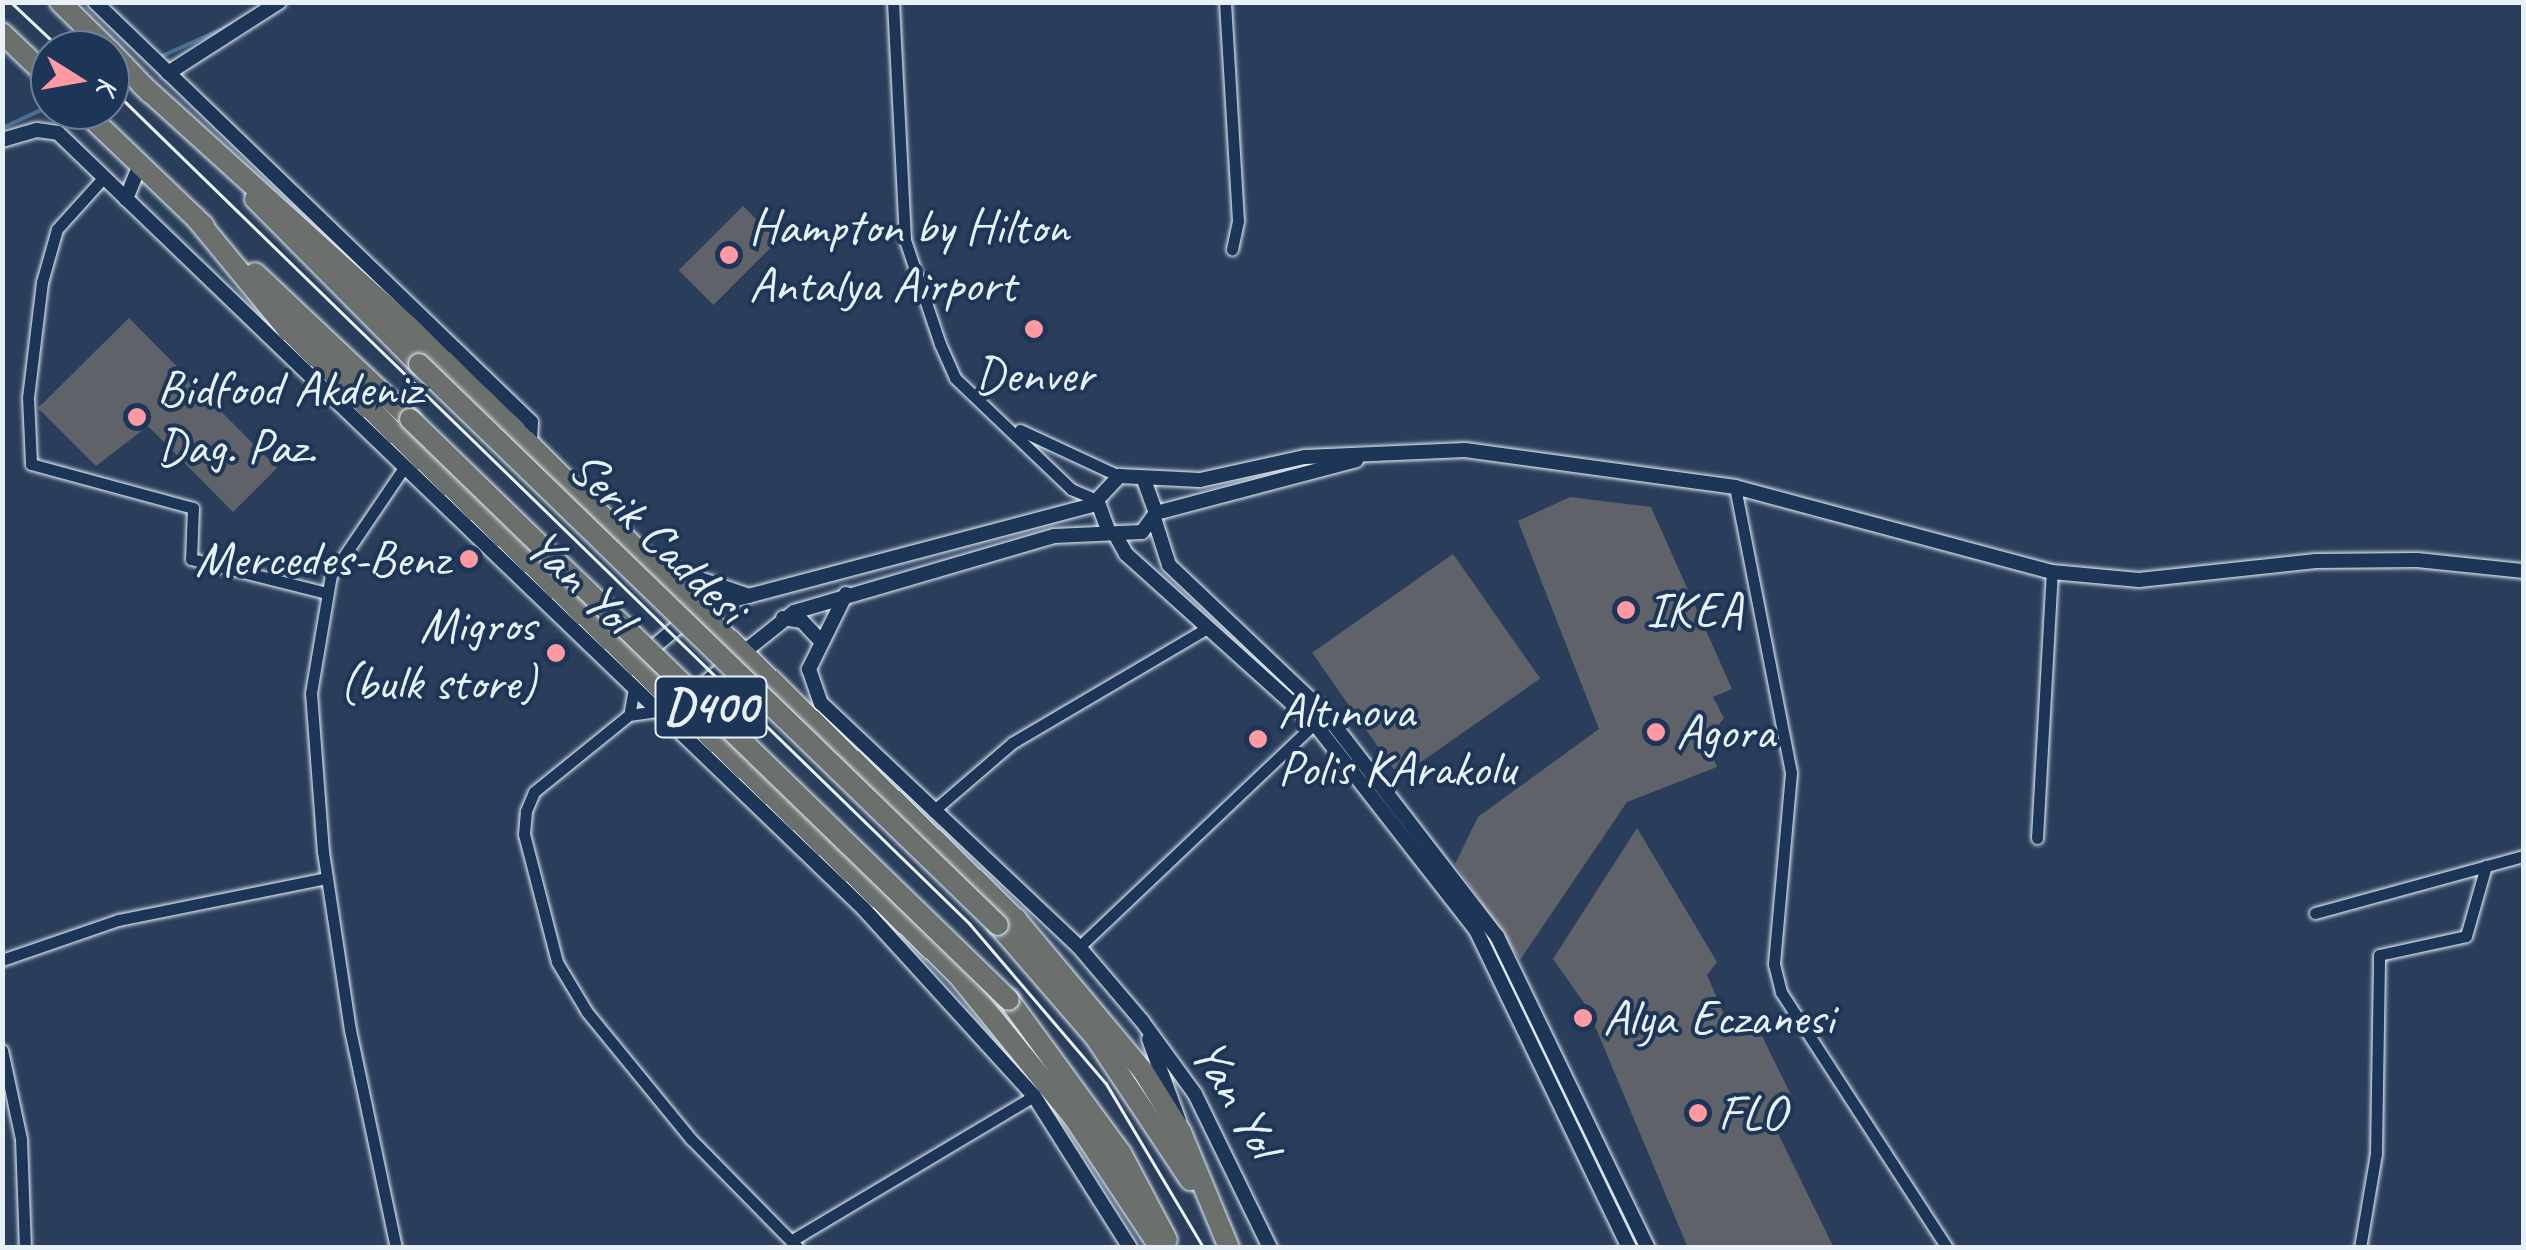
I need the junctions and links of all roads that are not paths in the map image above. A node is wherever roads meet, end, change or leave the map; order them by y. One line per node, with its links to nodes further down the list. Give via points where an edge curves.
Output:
1 (60, 2): 6 (highway, Serik Caddesi / D400)
2 (95, 2): 10 (street)
3 (279, 2): 10 (street)
4 (893, 2): 22 (street, via 905,240 955,378)
5 (1226, 2): 19 (street, via 1238,221)
6 (88, 30)
7 (2, 33): 8 (highway)
8 (30, 59)
9 (130, 73): 11 (highway, Serik Caddesi / D400)
10 (168, 73): 12 (street)
11 (141, 84): 12 (highway); 69 (highway, Serik Caddesi / D400, bridge, via 418,364 998,926 1143,1104)
12 (201, 118): 32 (highway, via 531,434)
13 (104, 130): 15 (highway, Serik Caddesi / D400)
14 (2, 140): 16 (street, Yan Yol, via 50,129)
15 (140, 164): 17 (street); 18 (highway, Serik Caddesi / D400)
16 (104, 178): 17 (street, Yan Yol); 35 (street, via 57,229 42,282 28,396 31,464 193,508 191,559)
17 (126, 199): 21 (street, Yan Yol)
18 (194, 216): 20 (highway); 68 (highway, Serik Caddesi / D400, bridge, via 1009,1000 1121,1154)
19 (1232, 249)
20 (340, 379): 21 (street); 26 (highway)
21 (348, 412): 24 (street, Yan Yol)
22 (1012, 426): 25 (street); 29 (street, via 1071,488)
23 (1371, 455): 27 (street); 28 (street, via 1464,450); 30 (street)
24 (405, 466): 26 (street); 35 (street); 44 (street, Yan Yol)
25 (1119, 476): 27 (street); 29 (street)
26 (446, 482): 43 (highway)
27 (1145, 482): 30 (street)
28 (1735, 487): 34 (street); 73 (street, via 1791,774 1774,964 1781,992)
29 (1096, 502): 31 (street); 37 (street)
30 (1155, 516): 31 (street, via 1142,532); 48 (street, via 1169,565)
31 (1111, 532): 36 (street, via 1054,536); 40 (street)
32 (648, 560): 37 (street, via 720,592); 38 (highway)
33 (2524, 571): 34 (street, via 2417,560 2316,561 2139,580)
34 (2052, 572): 51 (street)
35 (326, 592): 54 (street, via 311,693)
36 (846, 594): 39 (street); 41 (street, Yan Yol)
37 (760, 597): 38 (street)
38 (699, 609): 42 (highway); 43 (street, via 654,640)
39 (783, 618): 41 (street, via 802,621); 42 (street)
40 (1207, 628): 48 (street); 50 (street, via 1012,743)
41 (819, 639): 50 (street, Yan Yol, via 809,669 821,703)
42 (742, 649): 45 (street); 49 (highway)
43 (639, 664): 44 (street); 45 (highway)
44 (634, 688): 46 (street, Yan Yol); 47 (street)
45 (680, 702): 46 (street); 67 (highway, via 957,974 1074,1118)
46 (657, 710): 47 (street); 60 (street, Yan Yol, via 864,908)
47 (630, 716): 62 (street, via 534,792 526,811 524,834 557,962 586,1012 691,1139)
48 (1320, 718): 56 (street); 71 (street, via 1476,930); 72 (street, via 1443,859 1514,964)
49 (893, 794): 50 (street); 61 (highway, via 1097,1007)
50 (933, 811): 56 (street, Yan Yol)
51 (2038, 838)
52 (2524, 856): 53 (street)
53 (2486, 866): 55 (street); 74 (street, via 2466,936 2378,955 2376,1153)
54 (327, 878): 57 (street, via 118,920); 64 (street)
55 (2315, 913)
56 (1079, 947): 58 (street, Yan Yol)
57 (2, 960)
58 (1148, 1031): 61 (street); 70 (street, Yan Yol, via 1196,1094)
59 (3, 1052): 63 (street, via 20,1139)
60 (1034, 1096): 62 (street); 66 (street, Yan Yol)
61 (1181, 1132): 69 (highway)
62 (796, 1244): 65 (street)
63 (25, 1248)
64 (396, 1248)
65 (811, 1248)
66 (1130, 1248)
67 (1160, 1248)
68 (1170, 1248)
69 (1228, 1248)
70 (1270, 1248)
71 (1628, 1248)
72 (1648, 1248)
73 (1946, 1248)
74 (2360, 1248)

